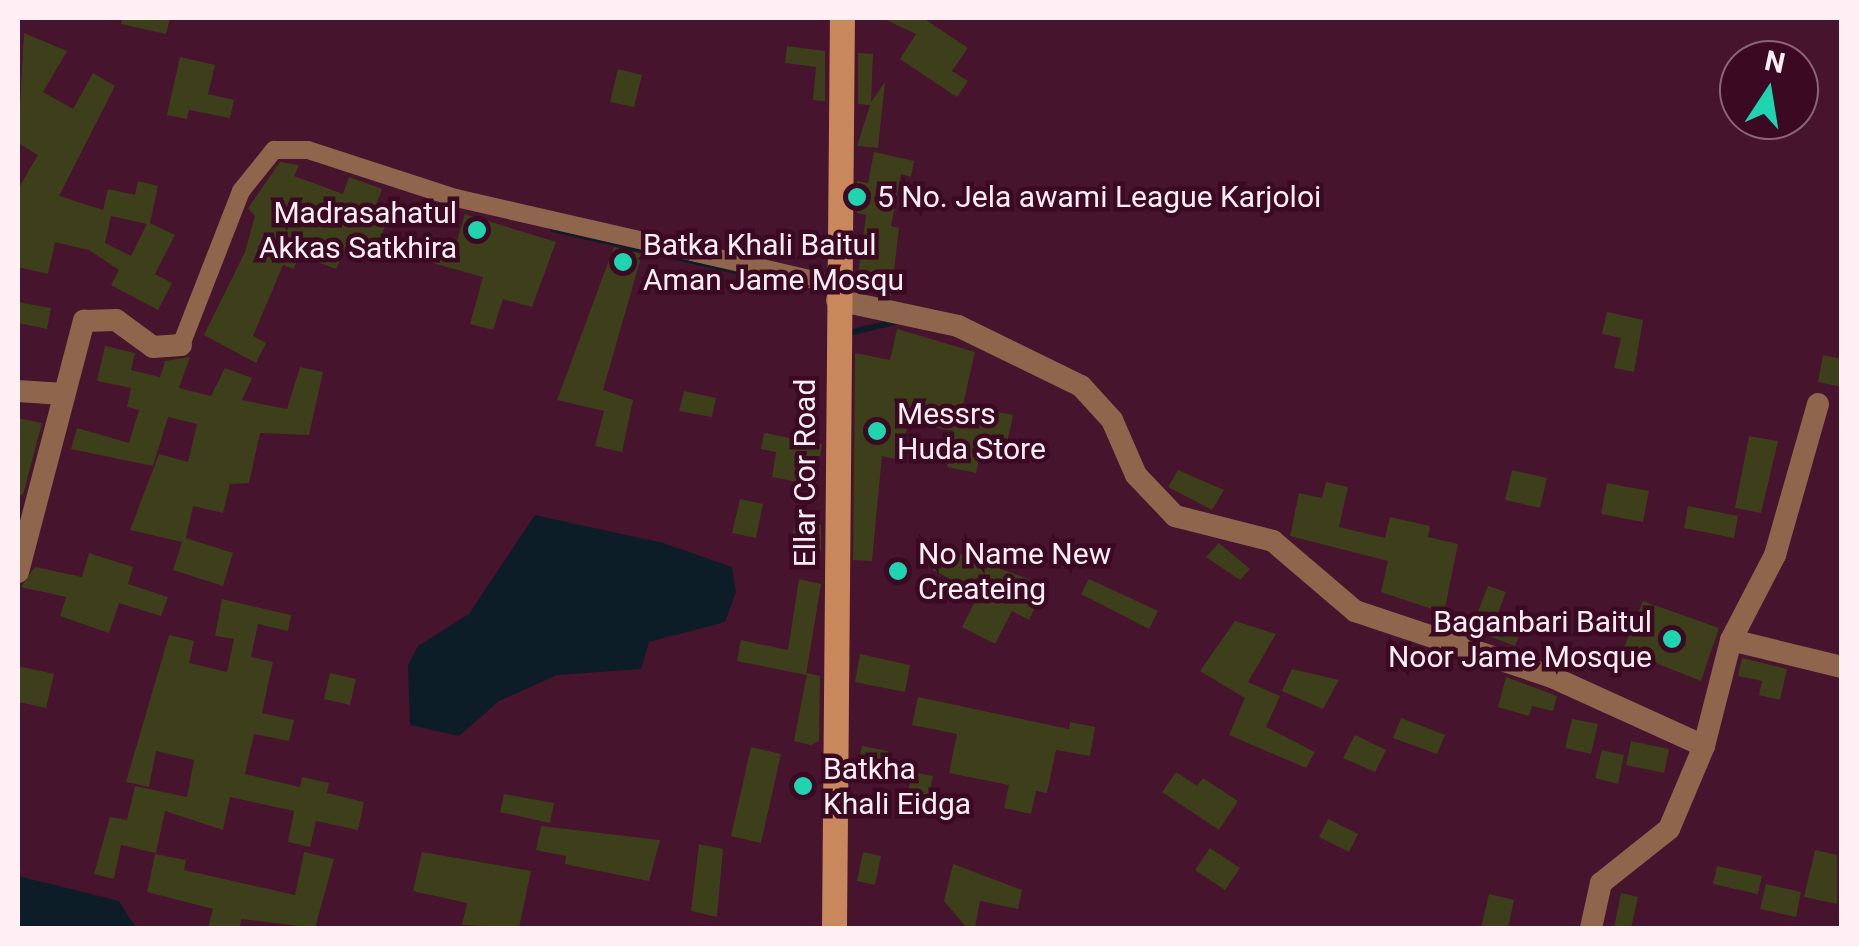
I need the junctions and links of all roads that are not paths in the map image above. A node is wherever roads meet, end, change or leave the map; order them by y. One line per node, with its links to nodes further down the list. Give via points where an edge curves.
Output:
1 (842, 18): 2 (main road, Ellar Cor Road)
2 (839, 293): 3 (street, via 474,202 308,150 274,150 241,192); 10 (street, via 958,326 1081,386 1112,420 1136,474 1175,516 1272,541 1354,611 1552,677); 11 (main road, Ellar Cor Road)
3 (181, 345): 5 (street, via 152,347 116,320 84,321)
4 (18, 391): 5 (street)
5 (64, 394): 7 (street)
6 (1818, 404): 8 (street, via 1776,555)
7 (18, 572)
8 (1732, 640): 9 (street); 10 (street)
9 (1842, 667)
10 (1704, 746): 12 (street, via 1669,830 1601,883)
11 (834, 928)
12 (1591, 928)

